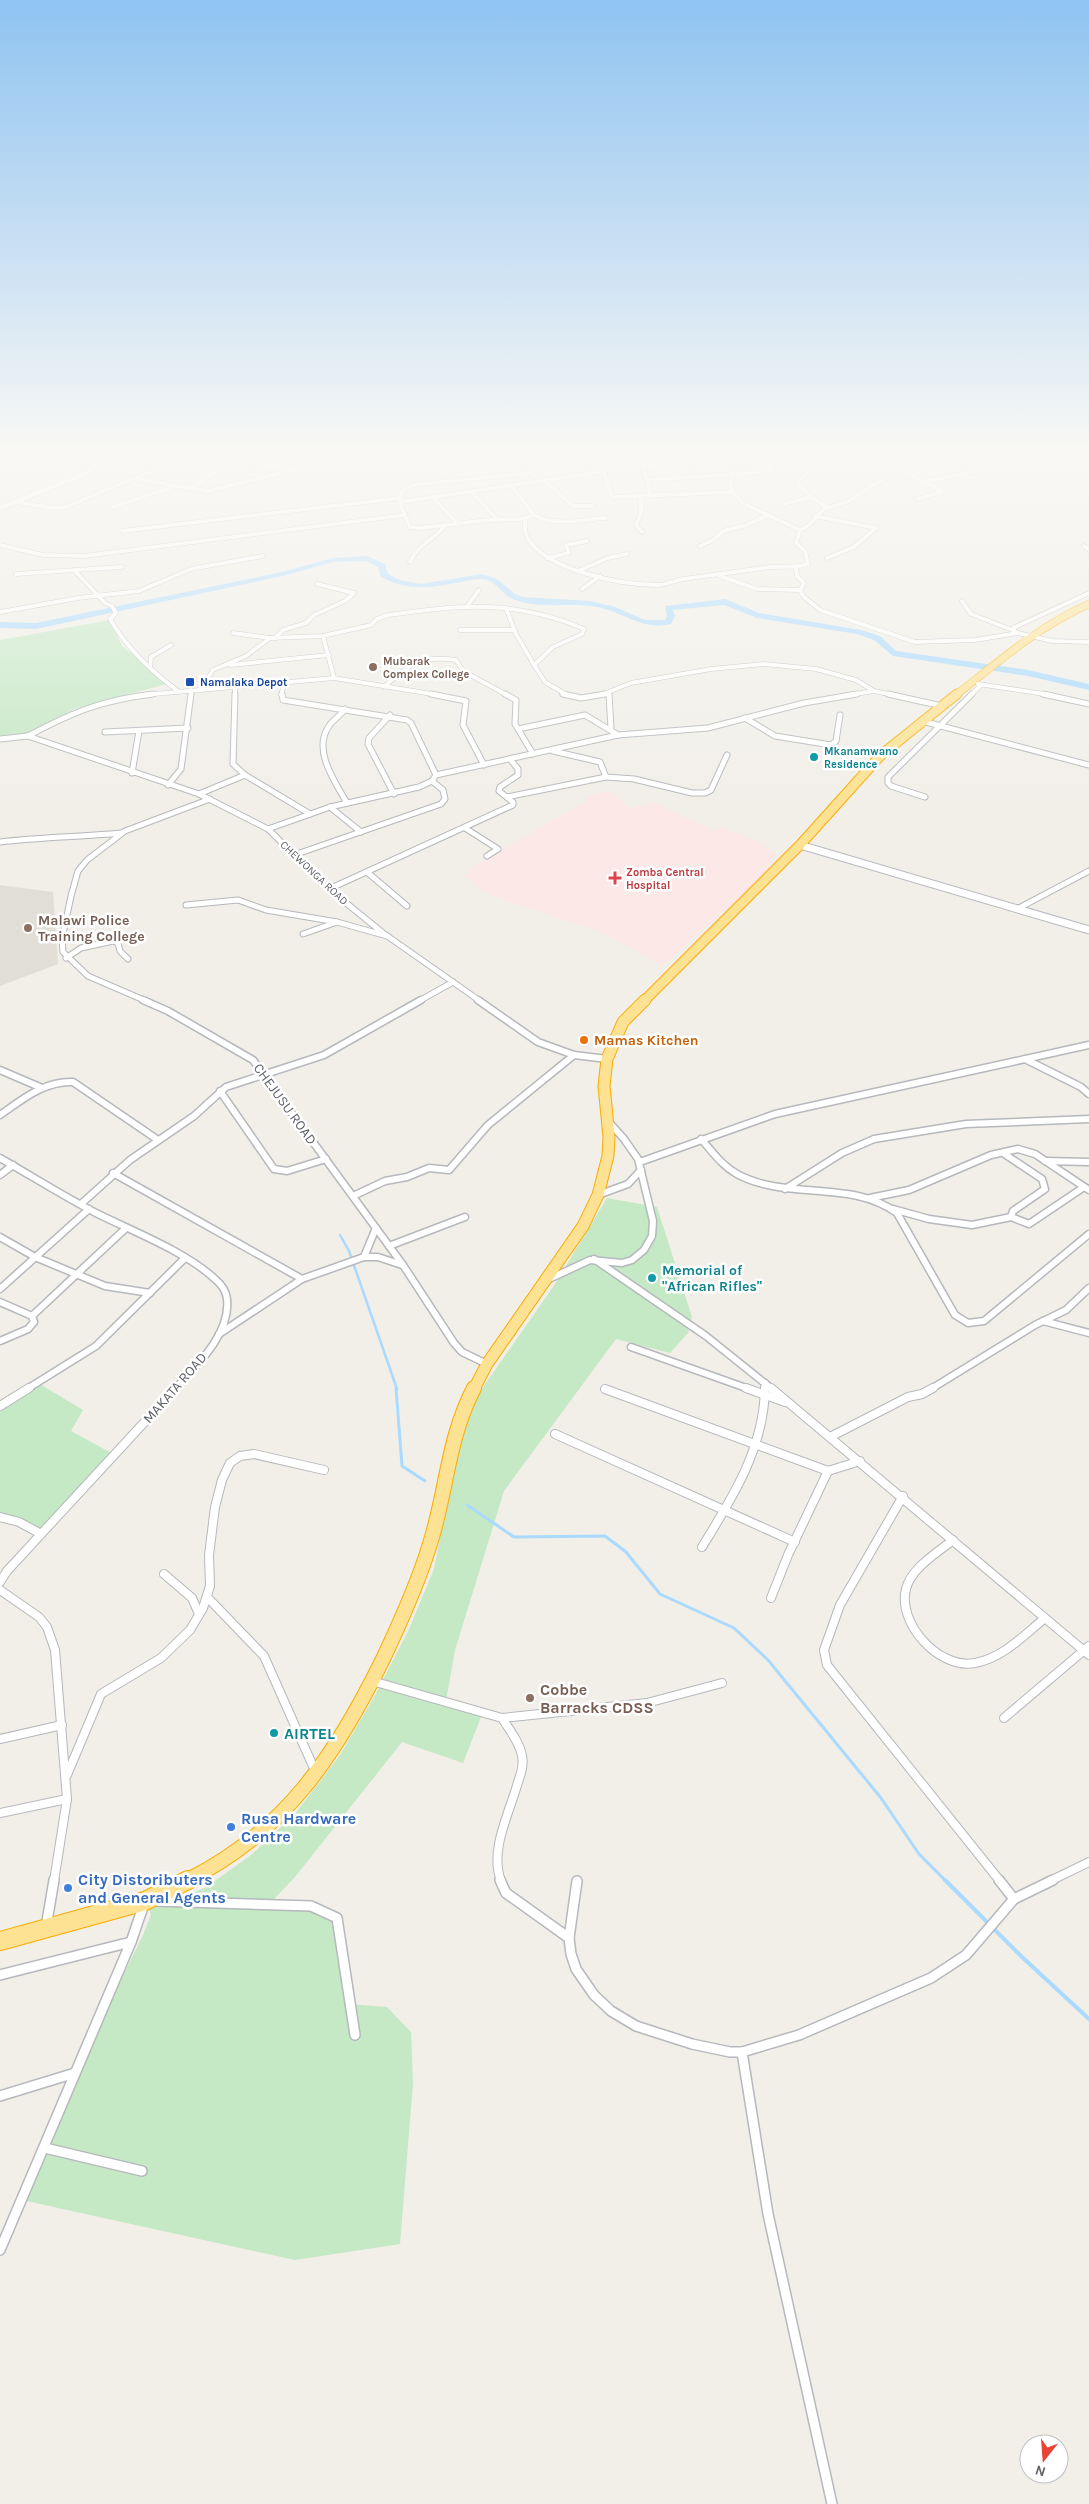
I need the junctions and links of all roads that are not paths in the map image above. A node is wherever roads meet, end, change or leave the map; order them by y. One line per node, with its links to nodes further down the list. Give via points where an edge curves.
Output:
1 (796, 569): 13 (street, via 804,584)
2 (88, 570): 5 (street)
3 (190, 570): 15 (street, via 141,590)
4 (753, 570): 9 (street)
5 (75, 571): 7 (street); 15 (street)
6 (578, 571): 8 (street)
7 (16, 574)
8 (600, 576): 9 (street, via 658,585); 11 (street)
9 (719, 576): 13 (street, via 757,589)
10 (317, 584): 28 (street, via 354,593 346,601 314,615 306,623 283,630)
11 (582, 589)
12 (479, 590): 18 (street)
13 (800, 590): 25 (street, via 820,610 915,642 975,640)
14 (1089, 593): 21 (street)
15 (100, 596): 20 (street); 34 (street, via 112,606 115,612 110,619 121,638)
16 (962, 601): 21 (street, via 976,616)
17 (1089, 604): 27 (highway, via 1059,617)
18 (468, 605): 19 (street); 26 (street, via 391,615 374,620 371,625)
19 (506, 608): 23 (street); 32 (street, via 554,617 584,629 582,634 548,650)
20 (0, 612)
21 (1013, 628): 25 (street)
22 (460, 630): 23 (street)
23 (515, 630): 32 (street)
24 (233, 633): 28 (street)
25 (1018, 633): 27 (street)
26 (324, 636): 28 (street); 31 (street)
27 (1031, 636): 29 (street); 37 (highway, via 985,672)
28 (272, 638): 33 (street, via 246,656)
29 (1089, 642)
30 (171, 645): 34 (street, via 151,657)
31 (329, 655): 33 (street); 35 (street)
32 (534, 665): 44 (street, via 543,682 564,695 586,697)
33 (221, 666): 40 (street, via 209,674)
34 (150, 668): 42 (street)
35 (334, 678): 36 (street); 39 (street)
36 (285, 682): 38 (street); 47 (street, via 283,700)
37 (976, 684): 45 (street); 46 (highway); 52 (street)
38 (235, 686): 40 (street); 68 (street, via 231,758)
39 (384, 687): 54 (street, via 413,662 456,660 463,671 516,700 514,718); 65 (street, via 466,702 463,725)
40 (201, 689): 41 (street)
41 (191, 690): 42 (street); 53 (street)
42 (178, 691): 59 (street, via 93,705)
43 (874, 691): 44 (street, via 862,683 819,669 776,663 631,684); 46 (street); 50 (street, via 804,703)
44 (609, 692): 55 (street)
45 (1089, 704)
46 (942, 706): 51 (highway)
47 (346, 709): 48 (street); 78 (street, via 330,725 322,743 329,767)
48 (390, 715): 69 (street, via 411,722); 74 (street, via 369,738 368,744)
49 (840, 715): 50 (street, via 836,741 828,745 775,736)
50 (745, 718): 58 (street, via 708,728)
51 (922, 722): 52 (street); 86 (highway, via 881,755)
52 (940, 726): 66 (street); 76 (street, via 887,779 897,789)
53 (188, 728): 56 (street); 72 (street, via 181,769)
54 (518, 728): 55 (street, via 585,714); 62 (street)
55 (611, 729): 58 (street)
56 (139, 731): 57 (street); 67 (street)
57 (105, 732)
58 (618, 735): 61 (street)
59 (28, 736): 60 (street); 67 (street, CHEWONGA ROAD)
60 (0, 739)
61 (549, 750): 62 (street); 70 (street, via 600,762)
62 (533, 754): 64 (street)
63 (727, 755): 70 (street, via 711,790 705,793)
64 (510, 759): 65 (street); 75 (street, via 519,772 500,787 499,791)
65 (484, 765): 69 (street)
66 (1089, 766)
67 (132, 773): 72 (street, CHEWONGA ROAD)
68 (245, 775): 73 (street); 80 (street)
69 (436, 775): 71 (street)
70 (606, 777): 75 (street)
71 (432, 782): 74 (street); 83 (street, via 444,790 445,798 441,804)
72 (168, 785): 73 (street, CHEWONGA ROAD)
73 (198, 794): 77 (street, CHEWONGA ROAD)
74 (394, 794): 78 (street)
75 (506, 797): 81 (street, via 514,804)
76 (925, 797)
77 (210, 799): 82 (street, CHEWONGA ROAD); 84 (street)
78 (347, 803): 79 (street)
79 (330, 807): 80 (street); 83 (street)
80 (310, 814): 82 (street)
81 (465, 828): 88 (street, via 498,849); 90 (street)
82 (268, 829): 87 (street, CHEWONGA ROAD)
83 (361, 832): 87 (street)
84 (122, 833): 85 (street); 101 (street, via 81,867 62,939)
85 (0, 842)
86 (800, 844): 94 (main road); 106 (highway, via 632,1011 615,1036)
87 (294, 855): 91 (street, CHEWONGA ROAD)
88 (487, 856)
89 (1089, 871): 94 (street)
90 (367, 872): 91 (street); 93 (street)
91 (329, 889): 96 (street, CHEWONGA ROAD)
92 (186, 906): 95 (street, via 238,900 266,910)
93 (407, 906)
94 (1017, 909): 98 (main road)
95 (337, 922): 97 (street); 99 (street)
96 (369, 922): 97 (street); 100 (street, CHEWONGA ROAD)
97 (354, 927): 100 (street)
98 (1089, 930)
99 (303, 934)
100 (388, 936): 103 (street, CHEWONGA ROAD)
101 (66, 958): 102 (street, via 81,948 113,941 118,943 120,951); 109 (street, CHEJUSU ROAD, via 99,982 168,1011 246,1054)
102 (128, 959)
103 (453, 982): 105 (street, CHEWONGA ROAD, via 538,1042); 109 (street, via 324,1055)
104 (1089, 1045): 107 (street)
105 (574, 1055): 106 (street, CHEWONGA ROAD); 131 (street, via 488,1125 449,1170 429,1168 385,1181)
106 (606, 1059): 115 (highway, via 604,1086)
107 (1025, 1059): 112 (street); 116 (street, via 775,1114)
108 (0, 1070): 110 (street)
109 (264, 1073): 111 (street, via 232,1084); 120 (street, CHEJUSU ROAD)
110 (42, 1088): 113 (street); 117 (street, via 66,1081 80,1085)
111 (220, 1092): 117 (street, via 194,1116); 120 (street, via 274,1169 287,1171)
112 (1089, 1094)
113 (0, 1115)
114 (1089, 1119): 128 (street, via 966,1124 874,1140 842,1153)
115 (608, 1120): 122 (street, via 626,1139); 130 (highway, via 608,1156)
116 (701, 1139): 122 (street); 128 (street, via 736,1174)
117 (158, 1140): 126 (street)
118 (1003, 1153): 121 (street, via 1024,1149); 132 (street, via 970,1163 922,1186 894,1195); 136 (street, via 1042,1179 1045,1189 1013,1211)
119 (0, 1158): 124 (street, MAKATA ROAD)
120 (326, 1158): 131 (street, CHEJUSU ROAD)
121 (1044, 1161): 123 (street); 129 (street)
122 (640, 1162): 125 (street)
123 (1089, 1162)
124 (12, 1165): 127 (street); 133 (street, MAKATA ROAD)
125 (641, 1170): 130 (street, via 633,1182); 146 (street, via 654,1226 649,1241 642,1253 631,1261 615,1263)
126 (113, 1173): 133 (street); 149 (street)
127 (0, 1175)
128 (785, 1189): 132 (street)
129 (1087, 1189): 136 (street, via 1028,1224)
130 (598, 1195): 150 (highway, via 583,1226)
131 (353, 1196): 139 (street, CHEJUSU ROAD)
132 (866, 1198): 135 (street)
133 (81, 1204): 134 (street, MAKATA ROAD)
134 (89, 1209): 138 (street, MAKATA ROAD); 143 (street)
135 (892, 1209): 136 (street, via 972,1225); 140 (street, via 955,1315 968,1323 984,1321)
136 (1011, 1217)
137 (465, 1218): 142 (street)
138 (126, 1228): 145 (street, MAKATA ROAD); 148 (street)
139 (376, 1228): 142 (street, CHEJUSU ROAD); 144 (street)
140 (1089, 1234)
141 (0, 1237): 143 (street)
142 (389, 1246): 147 (street, CHEJUSU ROAD)
143 (36, 1257): 148 (street); 152 (street)
144 (364, 1257): 147 (street, via 378,1257); 149 (street)
145 (185, 1258): 153 (street); 158 (street, MAKATA ROAD, via 217,1279 225,1289 227,1306)
146 (594, 1259): 150 (street, via 562,1270); 162 (street, via 706,1336)
147 (403, 1265): 161 (street, CHEJUSU ROAD, via 454,1343 462,1352)
148 (75, 1275): 153 (street, via 106,1286); 155 (street)
149 (302, 1278): 158 (street)
150 (546, 1281): 161 (highway)
151 (1089, 1288): 156 (street, via 1078,1302)
152 (0, 1290)
153 (150, 1293): 166 (street, via 96,1346)
154 (0, 1302): 155 (street)
155 (32, 1316): 159 (street, via 34,1322 30,1328)
156 (1043, 1322): 157 (street); 168 (street, via 930,1390 908,1397)
157 (1089, 1334)
158 (218, 1335): 176 (street, MAKATA ROAD, via 200,1362)
159 (0, 1341)
160 (631, 1347): 164 (street)
161 (486, 1364): 189 (highway, via 458,1422 429,1548 404,1615)
162 (765, 1383): 164 (street); 165 (street)
163 (605, 1389): 169 (street)
164 (766, 1395): 165 (street); 169 (street)
165 (789, 1403): 168 (street)
166 (0, 1406)
167 (556, 1434): 174 (street)
168 (830, 1436): 170 (street)
169 (757, 1445): 172 (street); 174 (street)
170 (860, 1461): 172 (street); 173 (street)
171 (324, 1470): 184 (street, via 254,1454 245,1454 229,1464 221,1483 212,1528)
172 (828, 1471): 178 (street)
173 (903, 1496): 177 (street); 201 (street, via 840,1605 824,1650 827,1665)
174 (724, 1511): 178 (street); 179 (street)
175 (0, 1517): 176 (street, via 19,1522)
176 (41, 1534): 181 (street, MAKATA ROAD)
177 (953, 1540): 187 (street); 187 (street, via 917,1569 906,1589 905,1605 913,1629 935,1652 952,1662 971,1665 992,1659)
178 (795, 1542): 183 (street)
179 (702, 1547)
180 (164, 1574): 185 (street)
181 (0, 1582)
182 (0, 1590): 193 (street, via 39,1617 47,1627 55,1650)
183 (772, 1598)
184 (207, 1600): 185 (street); 186 (street); 195 (street, via 264,1656)
185 (194, 1601): 186 (street)
186 (199, 1614): 196 (street, via 191,1628 158,1661 101,1694)
187 (1045, 1618): 188 (street)
188 (1087, 1650): 192 (street)
189 (372, 1681): 191 (street); 195 (highway, via 340,1740)
190 (722, 1683): 191 (street, via 647,1703)
191 (502, 1718): 204 (street, via 523,1758 498,1856 501,1886 506,1893)
192 (1004, 1718)
193 (62, 1724): 194 (street); 196 (street)
194 (0, 1739)
195 (316, 1775): 202 (highway, via 294,1801 234,1852 196,1876)
196 (67, 1776): 197 (street)
197 (67, 1799): 198 (street); 203 (street)
198 (0, 1813)
199 (1089, 1862): 201 (street)
200 (577, 1881): 204 (street)
201 (1014, 1899): 209 (street, via 966,1954 931,1978 799,2035)
202 (145, 1901): 203 (highway); 206 (street); 208 (street, via 311,1906 337,1918)
203 (46, 1928): 205 (highway)
204 (569, 1938): 209 (street, via 576,1969 594,1995 611,2011 636,2026 677,2039 718,2051)
205 (0, 1940)
206 (131, 1942): 207 (street); 210 (street)
207 (0, 1974)
208 (355, 2035)
209 (742, 2052): 215 (street, via 768,2214)
210 (75, 2073): 211 (street); 212 (street)
211 (0, 2096)
212 (45, 2148): 213 (street); 214 (street)
213 (142, 2171)
214 (0, 2250)
215 (832, 2504)

